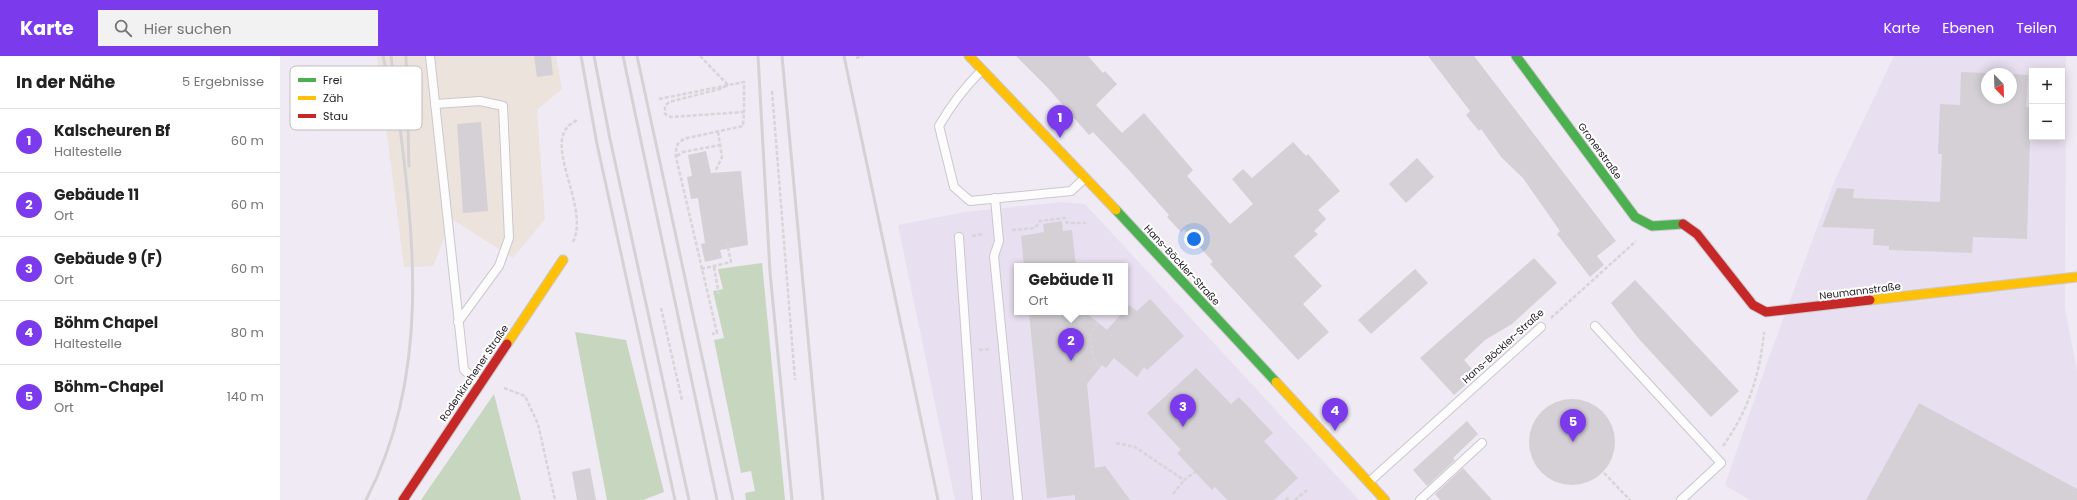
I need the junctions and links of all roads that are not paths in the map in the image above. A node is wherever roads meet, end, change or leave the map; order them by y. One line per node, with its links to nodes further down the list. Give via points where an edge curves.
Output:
1 (430, 56): 5 (lane)
2 (969, 56): 4 (street, Hans-Böckler-Straße)
3 (1516, 56): 11 (street, Gronerstraße, via 1635,217 1652,226 1685,224 1697,234 1753,305)
4 (979, 67): 6 (street, Hans-Böckler-Straße); 7 (lane, via 939,126 954,187 970,201)
5 (435, 104): 12 (lane); 12 (lane, via 480,101 503,106 509,238 499,266)
6 (1086, 177): 7 (lane, via 1071,191); 17 (street, Hans-Böckler-Straße)
7 (995, 198): 20 (lane, via 999,241 994,256)
8 (959, 237): 19 (lane)
9 (563, 260): 15 (street, Rodenkirchener Straße)
10 (2077, 277): 11 (street, Neumannstraße)
11 (1766, 312)
12 (458, 322): 15 (lane, via 464,370)
13 (1595, 326): 23 (lane, via 1721,463)
14 (1541, 327): 17 (lane, Hans-Böckler-Straße)
15 (479, 383): 18 (street, Rodenkirchener Straße)
16 (1482, 443): 22 (lane)
17 (1369, 482): 21 (street, Hans-Böckler-Straße)
18 (403, 500)
19 (977, 500)
20 (1018, 500)
21 (1385, 500)
22 (1420, 500)
23 (1681, 500)

